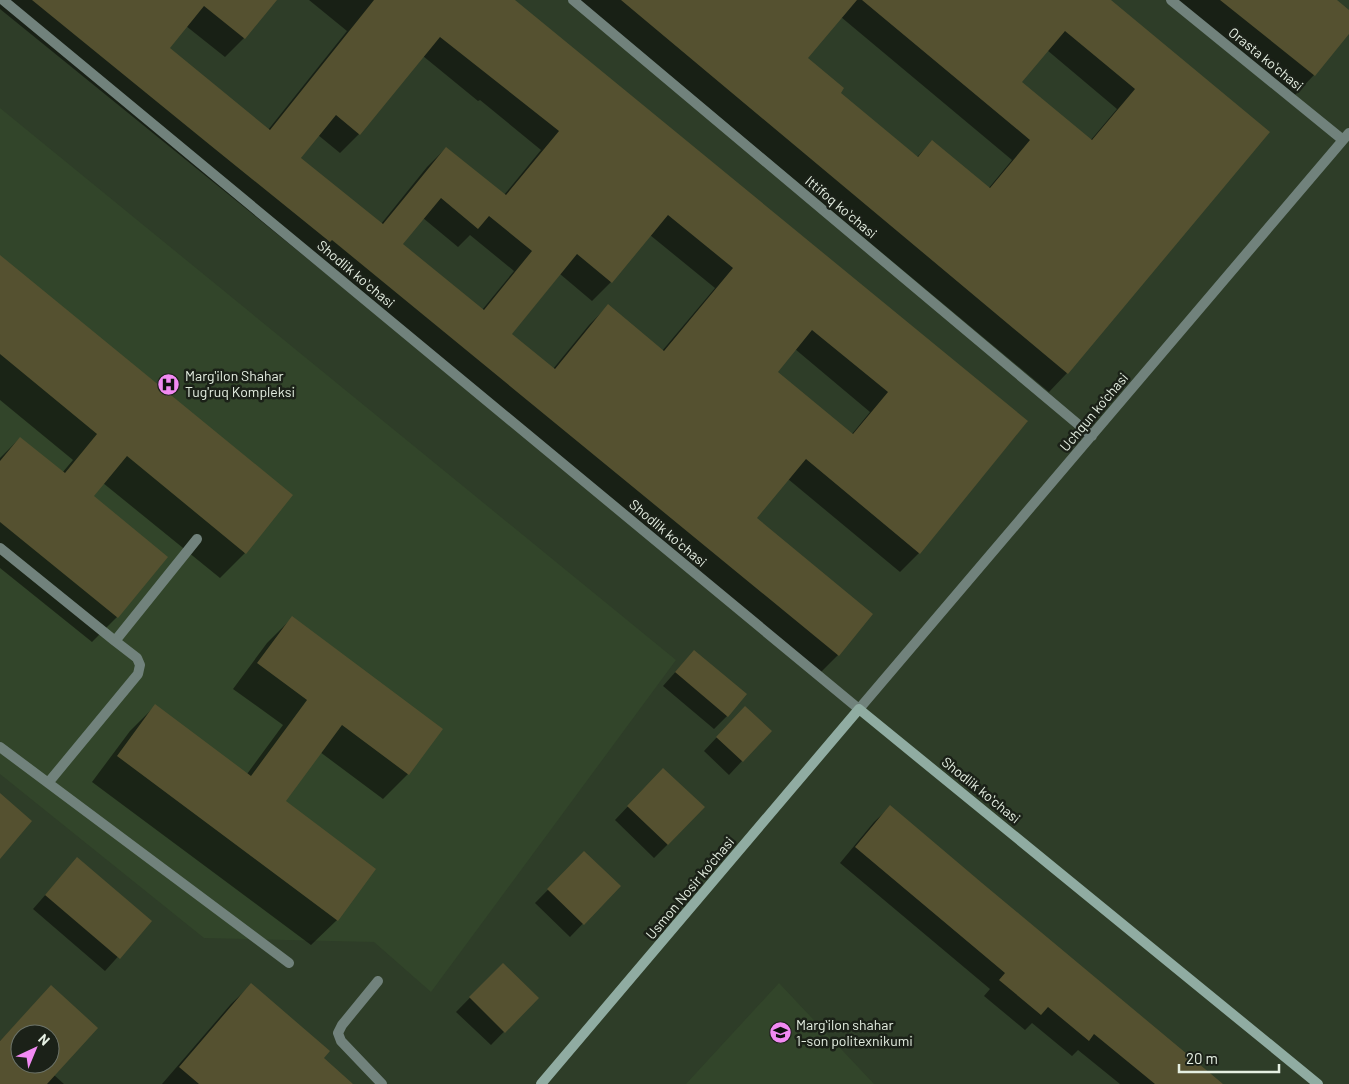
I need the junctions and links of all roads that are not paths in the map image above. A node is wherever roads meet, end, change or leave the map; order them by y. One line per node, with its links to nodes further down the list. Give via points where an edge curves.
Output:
1 (3, 0): 9 (street, Shodlik koʻchasi)
2 (572, 0): 5 (street, Ittifoq koʻchasi)
3 (1171, 0): 4 (street, Orasta koʻchasi)
4 (1346, 136): 5 (street, Uchqun ko'chasi)
5 (1092, 436): 9 (street, Uchqun ko'chasi)
6 (197, 539): 8 (street)
7 (0, 548): 8 (street)
8 (115, 640): 11 (street, via 137,658 140,665 138,674)
9 (859, 709): 15 (main road, Usmon Nosir ko‘chasi); 16 (main road, Shodlik koʻchasi)
10 (0, 747): 11 (street)
11 (48, 783): 12 (street)
12 (289, 963)
13 (378, 981): 14 (street, via 338,1033 341,1041)
14 (382, 1084)
15 (541, 1084)
16 (1318, 1084)

